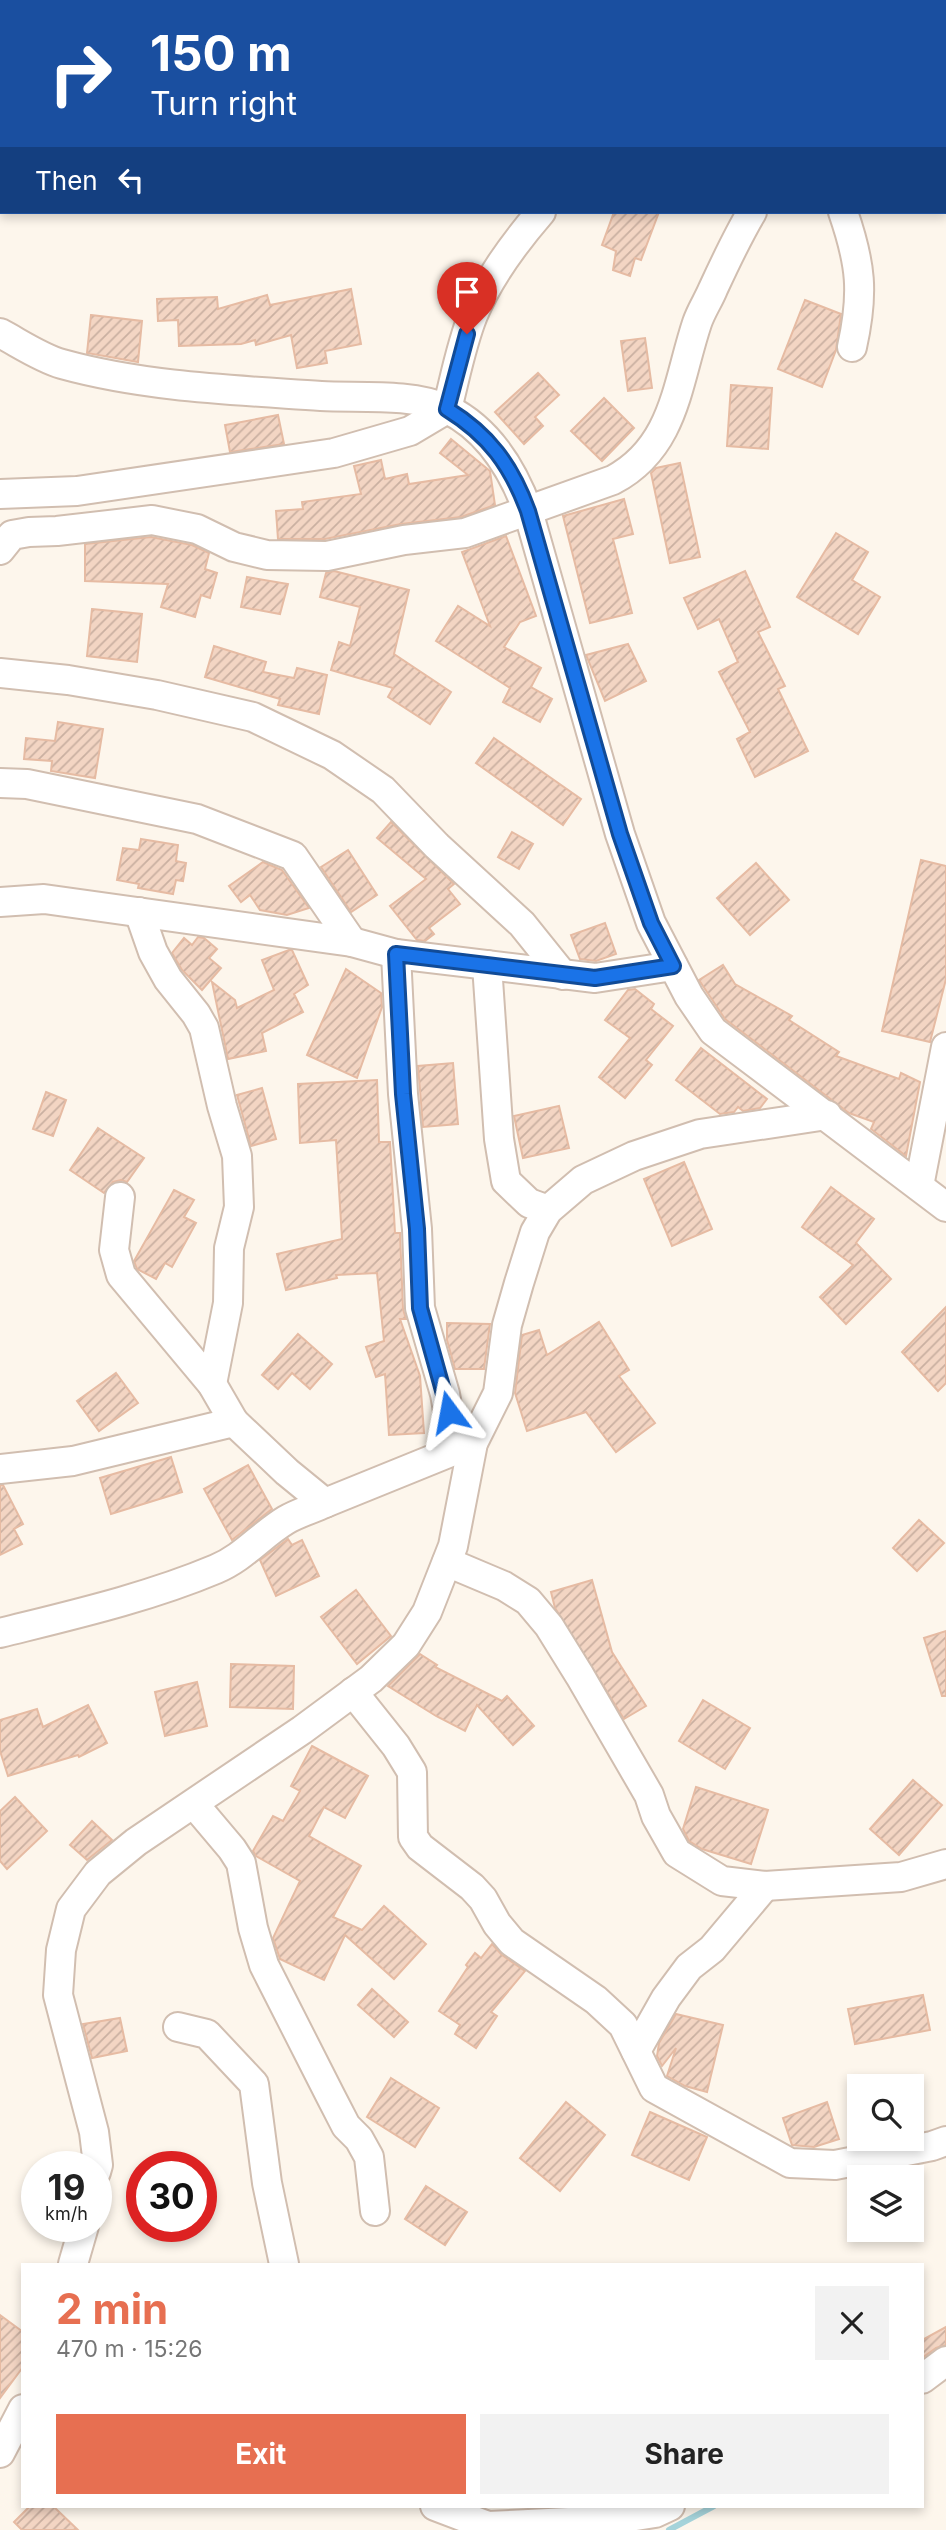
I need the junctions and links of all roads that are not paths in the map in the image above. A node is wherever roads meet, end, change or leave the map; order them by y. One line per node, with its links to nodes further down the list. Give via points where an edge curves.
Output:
1 (539, 214): 6 (street, via 479,303)
2 (751, 214): 8 (street, via 697,322 673,407 644,458 613,480)
3 (844, 214): 5 (street, via 858,262 860,312)
4 (0, 333): 6 (street, via 59,363 134,379 220,390 384,398)
5 (852, 347)
6 (447, 409): 7 (street, via 410,431 334,453 76,491); 8 (street, via 483,435 499,454 517,481)
7 (0, 494)
8 (528, 511): 9 (street, via 465,533 327,556 267,555 234,547 197,529 152,520 12,535); 17 (street, via 620,834 651,923)
9 (0, 550)
10 (0, 673): 18 (street, via 157,695 253,717 332,755 383,790 523,924)
11 (0, 783): 14 (street, via 27,784 197,819 293,856)
12 (0, 902): 13 (street, via 44,899)
13 (139, 912): 14 (street); 25 (street, via 168,979 204,1028 237,1156 239,1207 229,1248 228,1303)
14 (352, 942): 15 (street)
15 (396, 954): 16 (street); 27 (street, via 420,1308)
16 (487, 965): 18 (street); 24 (street, via 506,1181 529,1203)
17 (673, 966): 18 (street, via 595,978); 20 (street, via 713,1031)
18 (564, 975)
19 (946, 1047): 21 (street)
20 (827, 1115): 21 (street); 24 (street, via 700,1134 583,1180)
21 (919, 1186): 23 (street)
22 (120, 1197): 25 (street, via 114,1250 121,1275)
23 (946, 1207)
24 (548, 1210): 27 (street, via 535,1232 513,1304 498,1392)
25 (212, 1384): 26 (street)
26 (234, 1422): 28 (street, via 74,1461); 29 (street)
27 (464, 1446): 29 (street); 30 (street, via 453,1546)
28 (0, 1469)
29 (325, 1503): 31 (street, via 287,1520 217,1569)
30 (447, 1562): 32 (street, via 427,1612 406,1645); 35 (street, via 528,1601 549,1626 677,1853 723,1881)
31 (0, 1633)
32 (353, 1692): 33 (street); 37 (street, via 412,1772 413,1837 420,1847 472,1887 512,1942 596,2000 623,2025)
33 (194, 1804): 39 (street, via 98,1873 71,1909 61,1950 58,1995); 40 (street, via 241,1863 264,1965 346,2126 369,2157)
34 (946, 1864): 35 (street, via 901,1877)
35 (765, 1886): 37 (street, via 712,1949 689,1967)
36 (178, 2027): 43 (street, via 207,2034 254,2084)
37 (636, 2051): 38 (street, via 654,2088 790,2163 835,2165)
38 (946, 2141)
39 (96, 2151)
40 (375, 2211)
41 (80, 2242): 42 (street)
42 (73, 2263)
43 (284, 2263)
44 (946, 2361): 45 (street)
45 (924, 2378)
46 (21, 2413): 47 (street)
47 (0, 2453)
48 (440, 2508): 49 (street, via 488,2526 609,2520)
49 (666, 2508)

